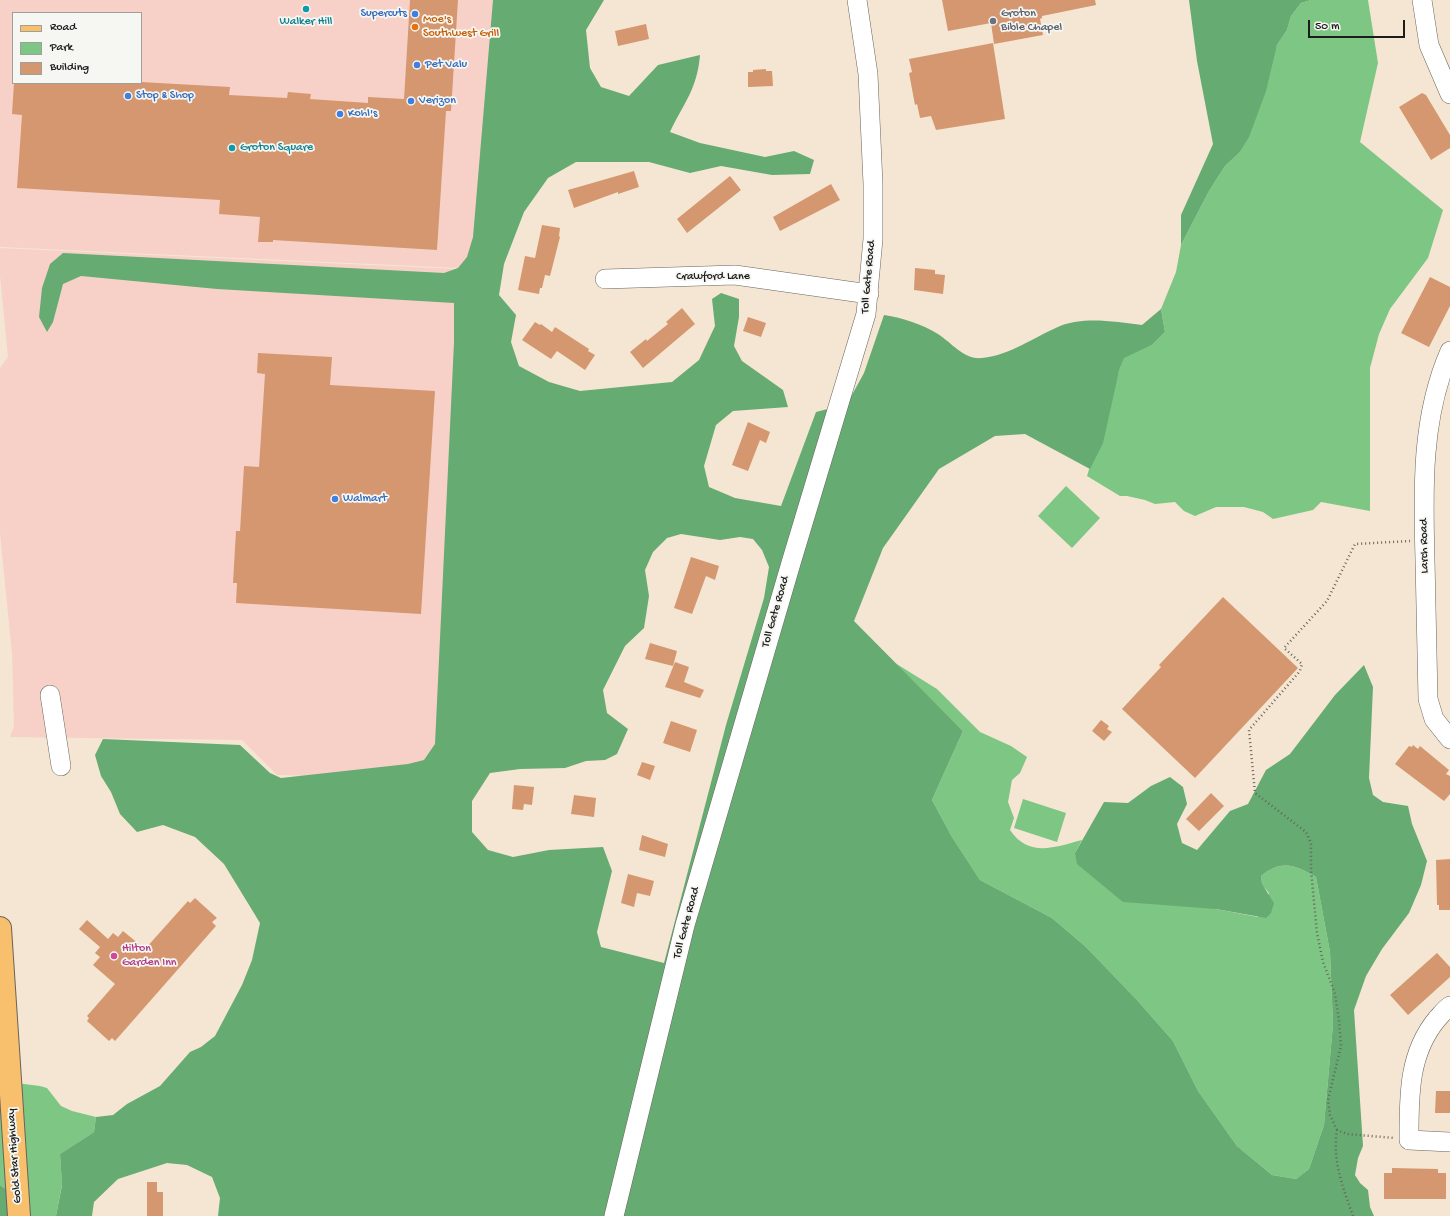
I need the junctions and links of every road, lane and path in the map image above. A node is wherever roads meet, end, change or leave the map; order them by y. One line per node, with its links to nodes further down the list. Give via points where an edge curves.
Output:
1 (857, 0): 5 (street, Toll Gate Road, via 868,74 871,132 873,239)
2 (1422, 0): 3 (street, via 1429,45)
3 (1450, 94)
4 (605, 279): 5 (street, Crawford Lane, via 734,275)
5 (869, 294): 18 (street, Toll Gate Road, via 866,314 685,925)
6 (1450, 351): 7 (street, Larch Road, via 1436,392 1426,436 1423,479)
7 (1424, 540): 9 (street, Larch Road, via 1428,699 1434,719); 14 (path, via 1355,544 1327,601 1284,648 1302,664 1300,671 1249,730 1255,793 1306,832 1312,843 1311,870 1317,933 1323,962 1335,994 1339,1020 1341,1046 1328,1100 1330,1115)
8 (50, 695): 10 (street)
9 (1450, 738)
10 (61, 766)
11 (0, 928): 13 (main road, Gold Star Highway)
12 (1450, 1006): 15 (street, via 1428,1031 1413,1064 1409,1101)
13 (4, 1065): 17 (main road, Gold Star Highway, via 19,1190)
14 (1337, 1130): 15 (path, via 1346,1134); 19 (path, via 1334,1146 1341,1184)
15 (1409, 1140): 16 (street)
16 (1450, 1142)
17 (19, 1216)
18 (614, 1216)
19 (1353, 1216)

